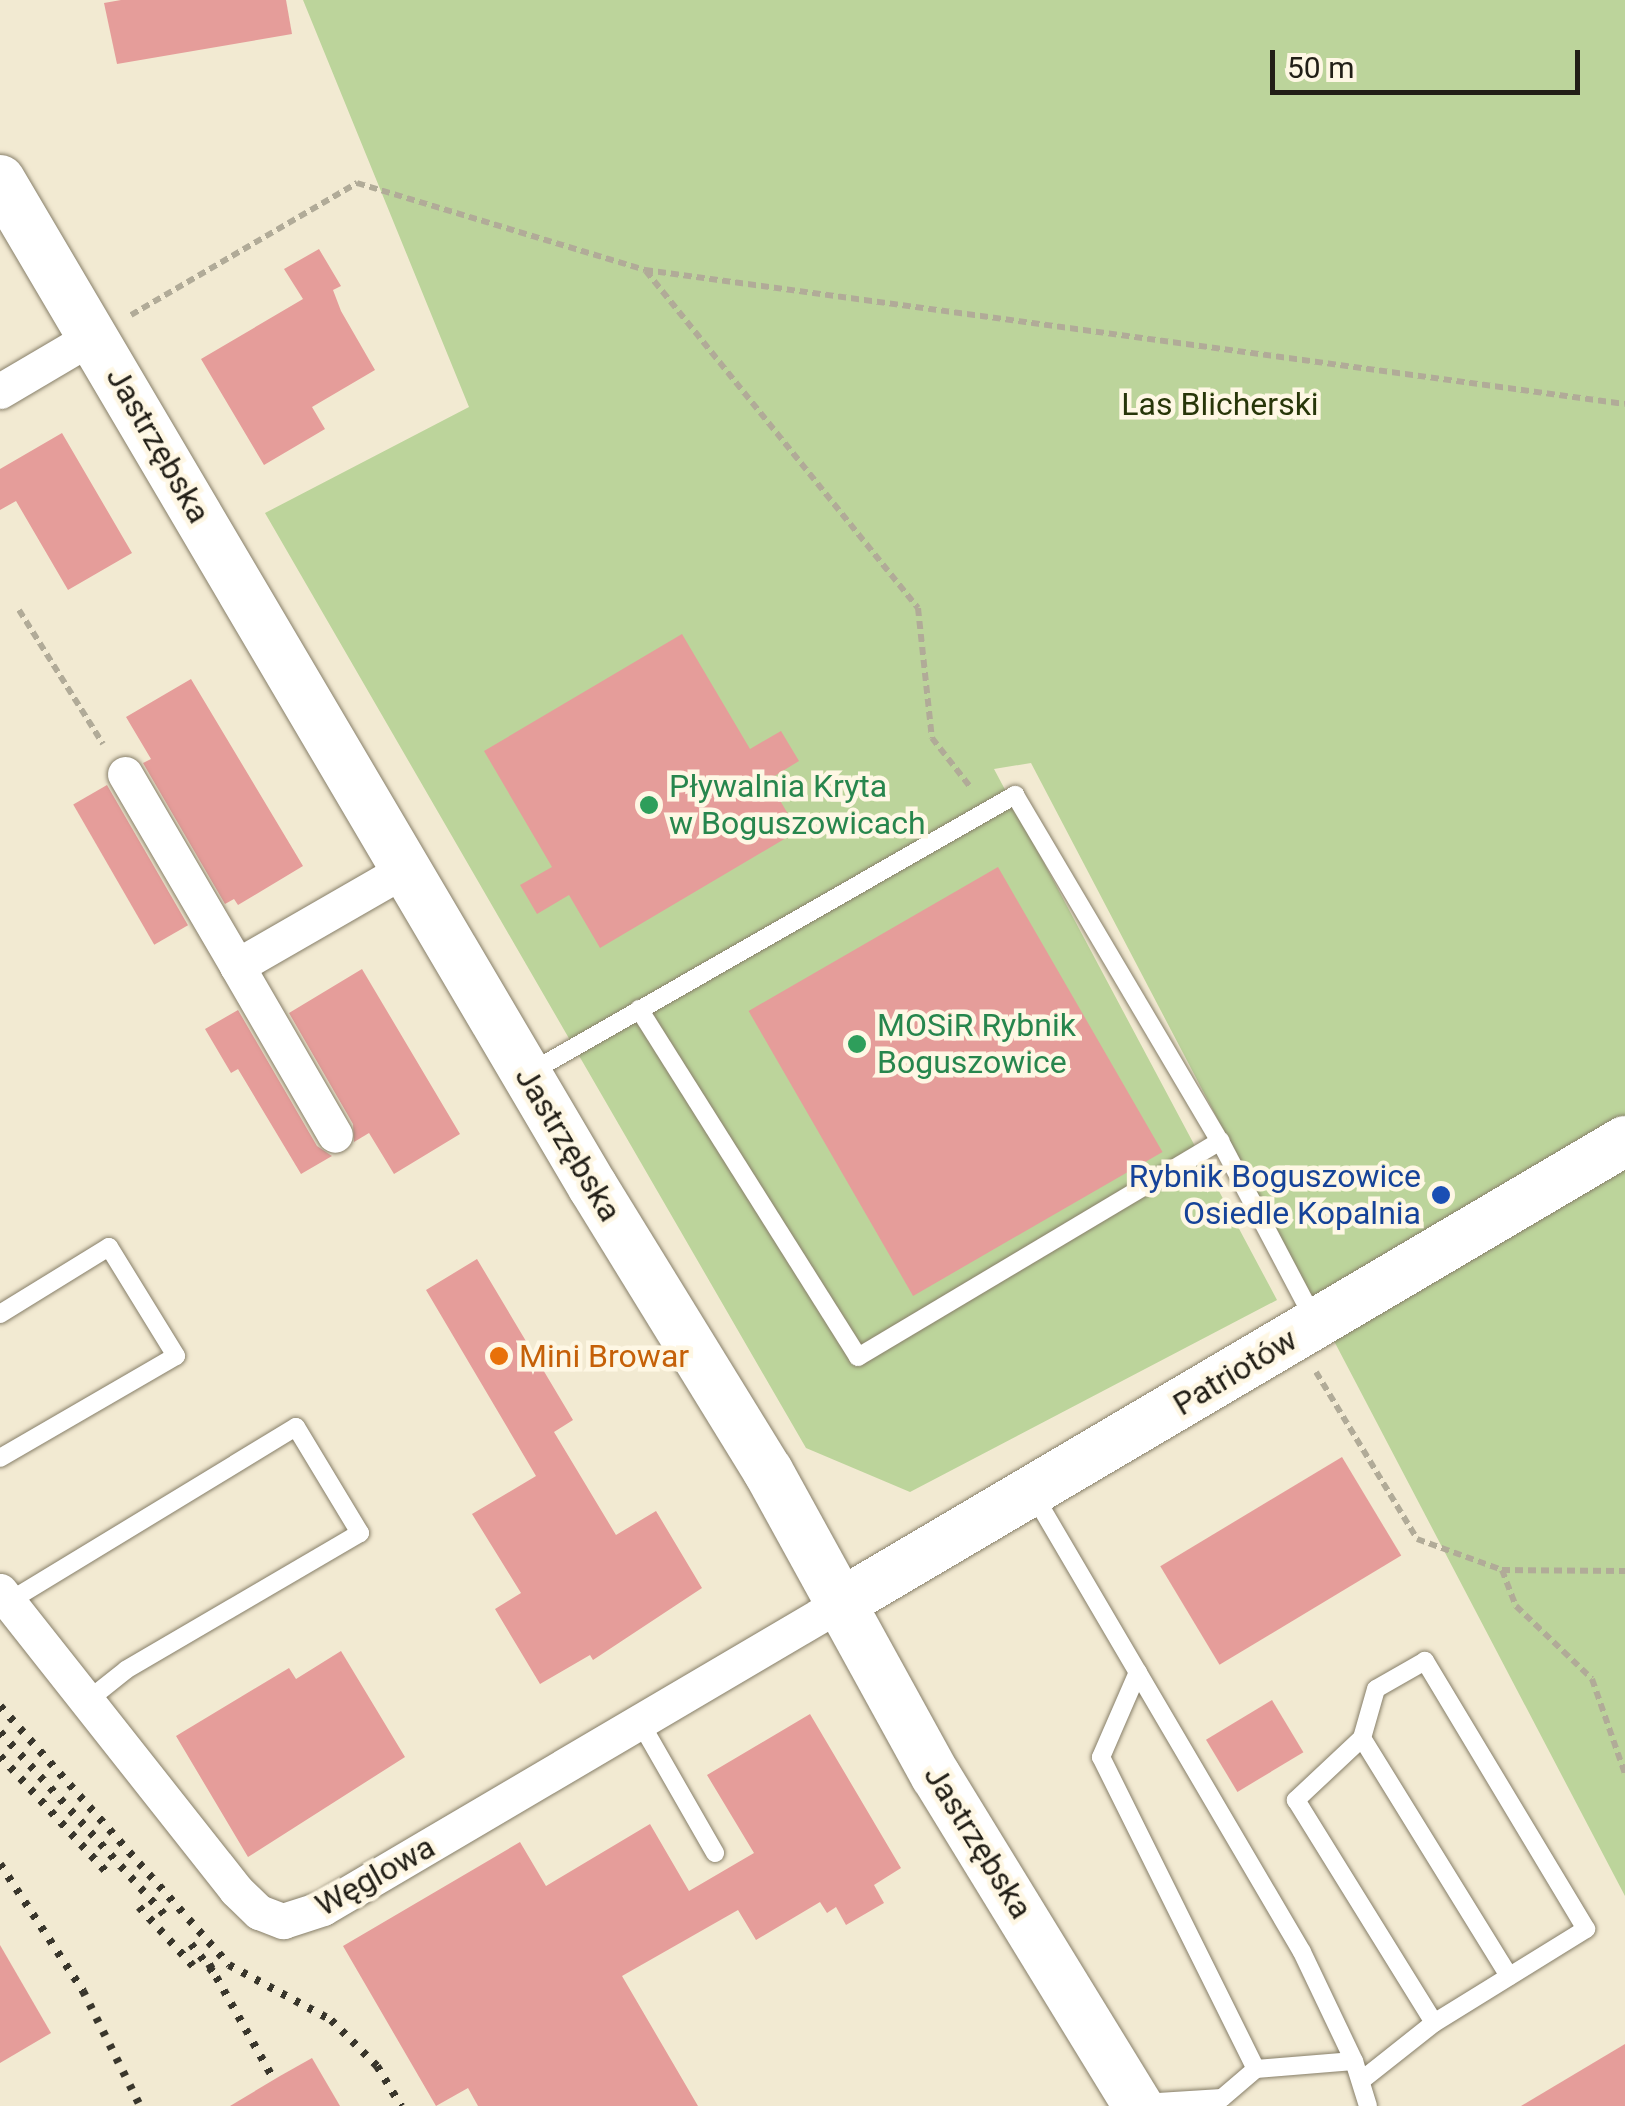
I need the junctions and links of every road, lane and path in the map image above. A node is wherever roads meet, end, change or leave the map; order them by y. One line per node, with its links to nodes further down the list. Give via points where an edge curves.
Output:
1 (0, 180): 3 (street, Jastrzębska)
2 (645, 270): 3 (path, via 357,184); 5 (path); 8 (path, via 918,608 932,738)
3 (95, 335): 4 (street); 9 (street, Jastrzębska)
4 (0, 391)
5 (1625, 404)
6 (20, 610): 7 (path)
7 (124, 774): 10 (street)
8 (989, 810): 11 (lane); 14 (lane, via 1015,795)
9 (406, 869): 10 (street); 12 (street, Jastrzębska)
10 (237, 966): 13 (street)
11 (639, 1009): 12 (lane); 14 (lane, via 858,1356)
12 (526, 1075): 23 (street, Jastrzębska)
13 (335, 1135)
14 (1220, 1141): 17 (lane)
15 (1625, 1141): 17 (street, Patriotów)
16 (0, 1314): 18 (lane, via 110,1247 176,1356)
17 (1306, 1330): 19 (street, Patriotów); 20 (path, via 1416,1540)
18 (0, 1458)
19 (1032, 1492): 23 (street, Patriotów); 24 (lane)
20 (1502, 1570): 21 (path); 28 (path, via 1516,1606 1592,1679)
21 (1625, 1571)
22 (4, 1597): 25 (street, Węglowa); 25 (lane, via 296,1427 360,1533 126,1670)
23 (844, 1602): 26 (street, Węglowa); 36 (street, Jastrzębska, via 936,1776)
24 (1138, 1672): 32 (lane, via 1302,1952); 33 (lane, via 1101,1757)
25 (87, 1701): 26 (street, Węglowa, via 244,1899 283,1920 323,1908)
26 (640, 1722): 29 (lane)
27 (1362, 1738): 30 (lane); 30 (lane, via 1376,1689 1425,1661 1586,1929); 31 (lane, via 1296,1800)
28 (1625, 1774)
29 (715, 1853)
30 (1509, 1976): 31 (lane)
31 (1434, 2023): 34 (lane)
32 (1354, 2062): 33 (lane); 34 (lane)
33 (1256, 2068): 35 (lane)
34 (1362, 2080): 37 (lane)
35 (1221, 2102): 36 (lane)
36 (1137, 2105)
37 (1368, 2106)

